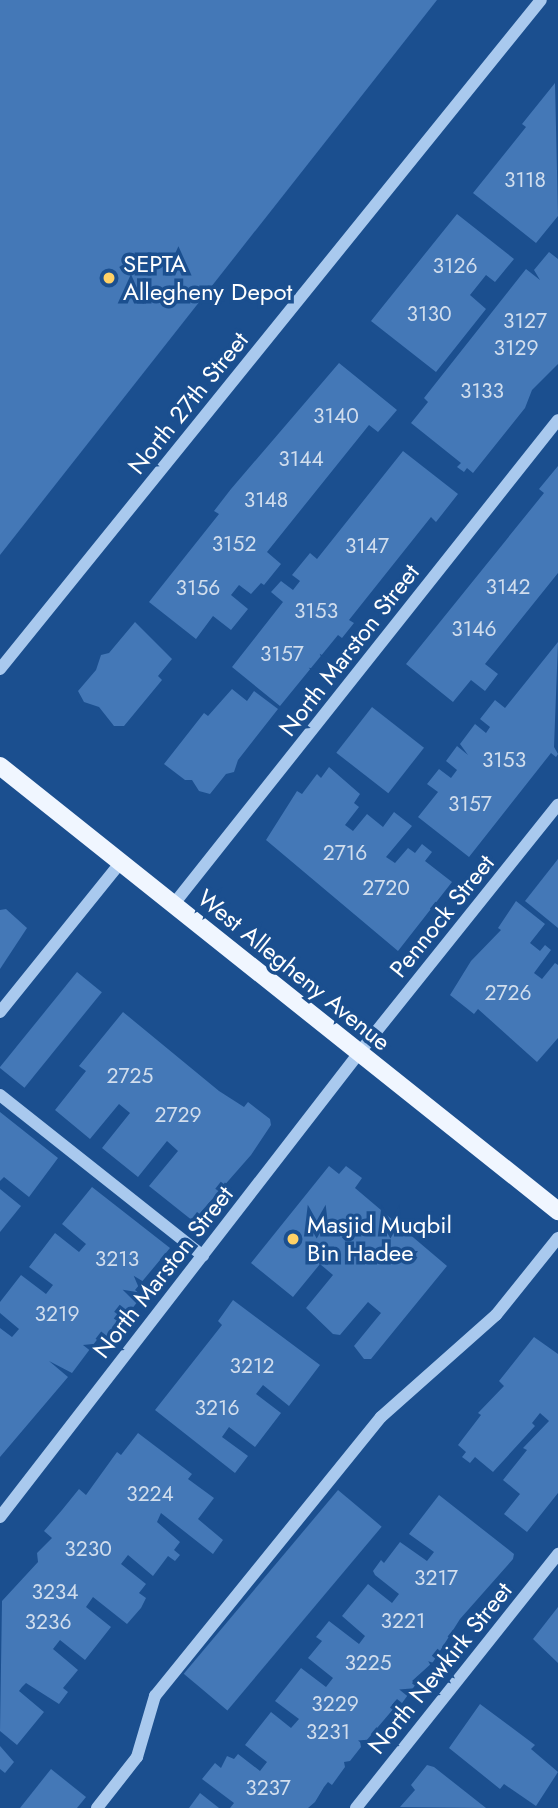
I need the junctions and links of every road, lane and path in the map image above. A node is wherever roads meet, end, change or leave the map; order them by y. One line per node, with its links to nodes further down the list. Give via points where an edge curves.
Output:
1 (541, 0): 3 (street, North 27th Street)
2 (558, 420): 7 (street, North Marston Street)
3 (0, 669)
4 (0, 766): 6 (main road, West Allegheny Avenue)
5 (558, 805): 9 (street, Pennock Street)
6 (121, 862): 7 (main road, West Allegheny Avenue); 8 (street)
7 (173, 905): 9 (main road, West Allegheny Avenue)
8 (0, 1012)
9 (359, 1052): 11 (main road, West Allegheny Avenue); 13 (street, North Marston Street)
10 (0, 1095): 13 (street)
11 (558, 1211)
12 (558, 1238): 16 (street, via 496,1315 381,1417 181,1663 155,1696 137,1757)
13 (203, 1256): 14 (street, North Marston Street)
14 (0, 1517)
15 (558, 1554): 17 (street, North Newkirk Street)
16 (97, 1808)
17 (356, 1808)

